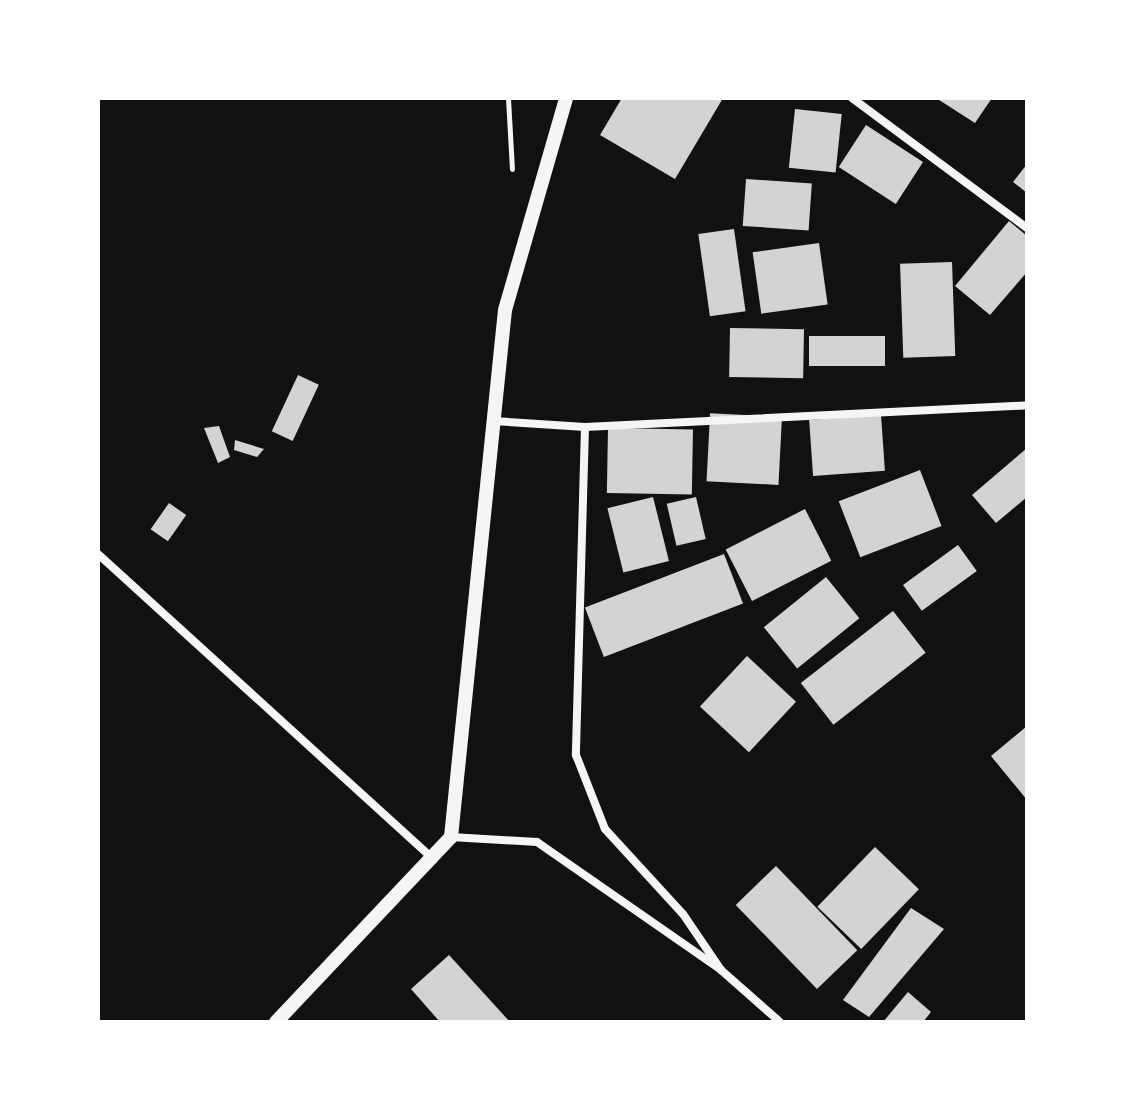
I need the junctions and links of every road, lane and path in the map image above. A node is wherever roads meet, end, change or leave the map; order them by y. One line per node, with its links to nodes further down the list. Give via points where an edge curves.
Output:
1 (566, 98): 5 (street, via 505,310)
2 (852, 98): 3 (street)
3 (1027, 228)
4 (1027, 405): 6 (street)
5 (492, 421): 6 (street); 8 (street)
6 (585, 427): 10 (street, via 576,755 605,829 683,914)
7 (98, 554): 9 (street)
8 (451, 837): 9 (street); 10 (street, via 537,842)
9 (434, 861): 11 (street)
10 (721, 970): 12 (street)
11 (276, 1022)
12 (780, 1022)

